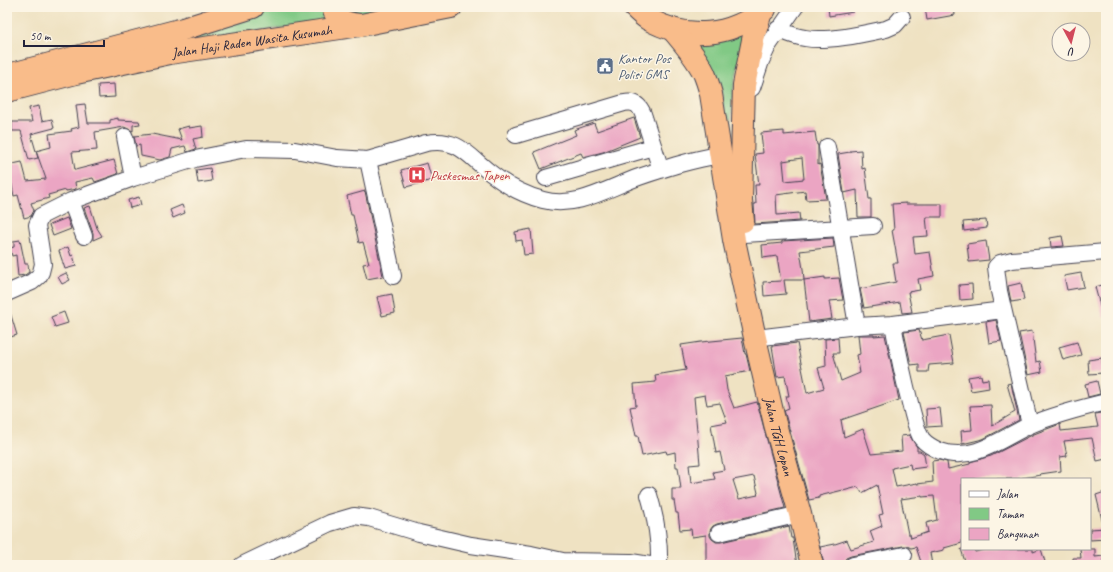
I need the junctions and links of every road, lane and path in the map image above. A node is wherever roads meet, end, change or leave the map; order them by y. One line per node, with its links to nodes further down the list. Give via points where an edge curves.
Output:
1 (253, 7): 11 (highway, Jalan Haji Raden Wasita Kusumah, via 183,29)
2 (333, 7): 8 (highway, via 341,21)
3 (451, 7): 8 (highway, Jalan Haji Raden Wasita Kusumah)
4 (634, 7): 9 (highway, via 648,18)
5 (795, 7): 10 (street)
6 (764, 10): 9 (highway, via 740,25 723,31 689,33); 13 (highway, via 754,36 744,85)
7 (902, 17): 10 (street, via 895,25 886,29 819,39 793,36)
8 (361, 25): 12 (highway, Jalan Haji Raden Wasita Kusumah, via 170,52)
9 (672, 29): 18 (highway, via 688,48 704,74 714,106)
10 (778, 29): 13 (street, via 761,61)
11 (7, 76)
12 (7, 91)
13 (742, 118): 23 (highway)
14 (516, 134): 16 (street, via 634,102 644,114)
15 (125, 137): 21 (street)
16 (654, 147): 20 (street); 22 (street)
17 (827, 147): 26 (street)
18 (721, 155): 20 (street); 23 (highway)
19 (368, 160): 20 (street, via 426,143 447,142 462,150 509,186 529,196 563,203 580,200); 21 (street, via 337,158 295,150 246,149 195,159); 30 (street)
20 (661, 170)
21 (133, 178): 24 (street)
22 (546, 178)
23 (734, 200): 27 (highway); 32 (highway, via 734,240)
24 (70, 201): 28 (street); 31 (street, via 43,214 38,220 43,264 39,276 32,282)
25 (873, 226): 26 (street)
26 (840, 227): 27 (street); 35 (street)
27 (744, 234): 32 (highway)
28 (84, 236)
29 (1106, 252): 33 (street, via 1030,257 1000,263 996,267 996,272)
30 (393, 276)
31 (7, 293)
32 (749, 306): 36 (highway, Jalan TGH Lopan)
33 (1003, 310): 34 (street); 38 (street)
34 (893, 324): 35 (street); 38 (street, via 906,388 919,433 928,445 948,454 968,453 992,445)
35 (857, 326): 36 (street)
36 (754, 338): 40 (highway, Jalan TGH Lopan)
37 (1106, 402): 38 (street)
38 (1030, 425)
39 (649, 495): 45 (street, via 658,527)
40 (800, 514): 41 (street); 46 (highway, Jalan TGH Lopan)
41 (719, 533)
42 (904, 554): 47 (street)
43 (242, 565): 44 (street, via 330,523 354,516 471,545 563,561 631,562)
44 (650, 565)
45 (659, 565)
46 (812, 565)
47 (853, 565)

